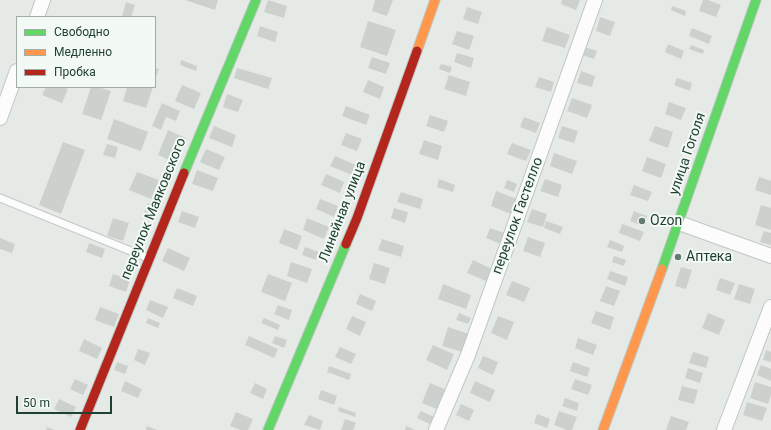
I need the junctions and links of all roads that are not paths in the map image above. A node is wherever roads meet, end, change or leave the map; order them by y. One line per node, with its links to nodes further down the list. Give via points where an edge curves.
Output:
1 (43, 0): 6 (street)
2 (256, 0): 12 (street, переулок Маяковского)
3 (435, 0): 15 (street, Линейная улица, via 357,218)
4 (595, 0): 16 (street, переулок Гастелло, via 468,355)
5 (756, 0): 10 (street, улица Гоголя)
6 (37, 16)
7 (16, 74): 8 (street)
8 (0, 118)
9 (0, 198): 12 (lane)
10 (679, 223): 11 (street); 17 (street, улица Гоголя)
11 (771, 256)
12 (149, 259): 14 (street, переулок Маяковского)
13 (771, 307): 18 (street)
14 (80, 430)
15 (268, 430)
16 (436, 430)
17 (603, 430)
18 (724, 430)

